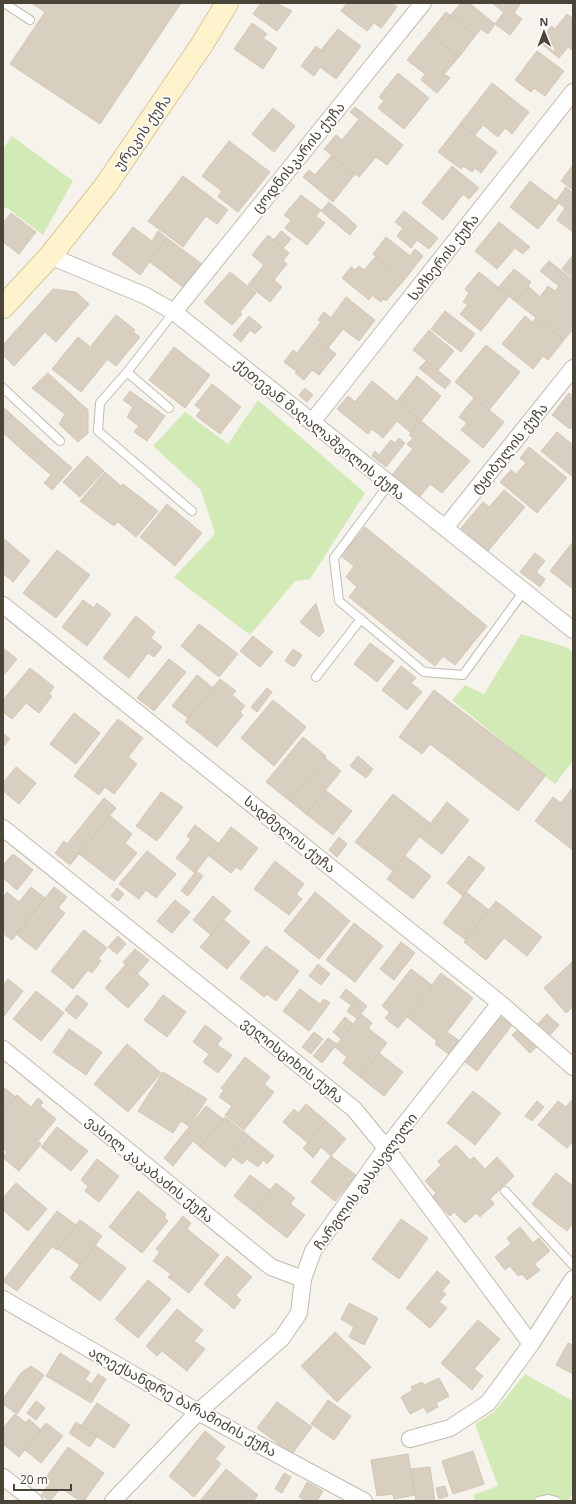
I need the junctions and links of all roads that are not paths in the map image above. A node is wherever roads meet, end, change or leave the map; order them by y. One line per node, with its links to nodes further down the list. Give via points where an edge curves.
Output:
1 (4, 3): 4 (lane)
2 (227, 3): 6 (street, ურეკის ქუჩა, via 203,43 106,185)
3 (423, 3): 8 (street, ცოდნისკარის ქუჩა)
4 (30, 20)
5 (573, 92): 13 (street, საჩხერის ქუჩა)
6 (50, 256): 7 (street, ურეკის ქუჩა); 8 (street, ქეთევან მაღალაშვილის ქუჩა, via 146,296)
7 (3, 307)
8 (174, 312): 10 (lane); 13 (street, ქეთევან მაღალაშვილის ქუჩა)
9 (573, 368): 17 (street, ტყიბულის ქუჩა)
10 (127, 372): 12 (lane); 16 (lane, via 100,403 98,431)
11 (3, 388): 14 (lane)
12 (169, 408)
13 (312, 422): 15 (street, ქეთევან მაღალაშვილის ქუჩა)
14 (60, 441)
15 (389, 484): 17 (street, ქეთევან მაღალაშვილის ქუჩა); 20 (lane, via 334,558 339,601)
16 (192, 511)
17 (445, 528): 18 (street, ქეთევან მაღალაშვილის ქუჩა)
18 (524, 591): 20 (lane, via 463,675 424,672); 21 (street, ქეთევან მაღალაშვილის ქუჩა)
19 (3, 605): 24 (street, სადმელის ქუჩა)
20 (361, 619): 22 (lane)
21 (573, 630)
22 (316, 677)
23 (3, 828): 27 (street, ველისციხის ქუჩა, via 354,1110)
24 (500, 1002): 26 (street, სადმელის ქუჩა); 27 (street, ჩარგლის გასასვლელი)
25 (3, 1049): 30 (street, ვასილ კაკაბაძის ქუჩა, via 271,1267)
26 (573, 1067)
27 (386, 1148): 30 (street, ჩარგლის გასასვლელი, via 313,1251); 33 (street, ველისციხის ქუჩა)
28 (505, 1191): 29 (lane)
29 (573, 1266)
30 (303, 1279): 34 (street, ჩარგლის გასასვლელი, via 299,1313 282,1338)
31 (573, 1279): 33 (street)
32 (3, 1299): 34 (street, ალექსანდრე ბარამიძის ქუჩა)
33 (531, 1344): 35 (street, via 488,1403 450,1428)
34 (198, 1412): 38 (street, ჩარგლის გასასვლელი); 39 (street, ალექსანდრე ბარამიძის ქუჩა)
35 (410, 1439)
36 (3, 1477): 37 (street)
37 (34, 1501)
38 (112, 1501)
39 (364, 1501)
40 (540, 1501): 41 (lane)
41 (556, 1501)

